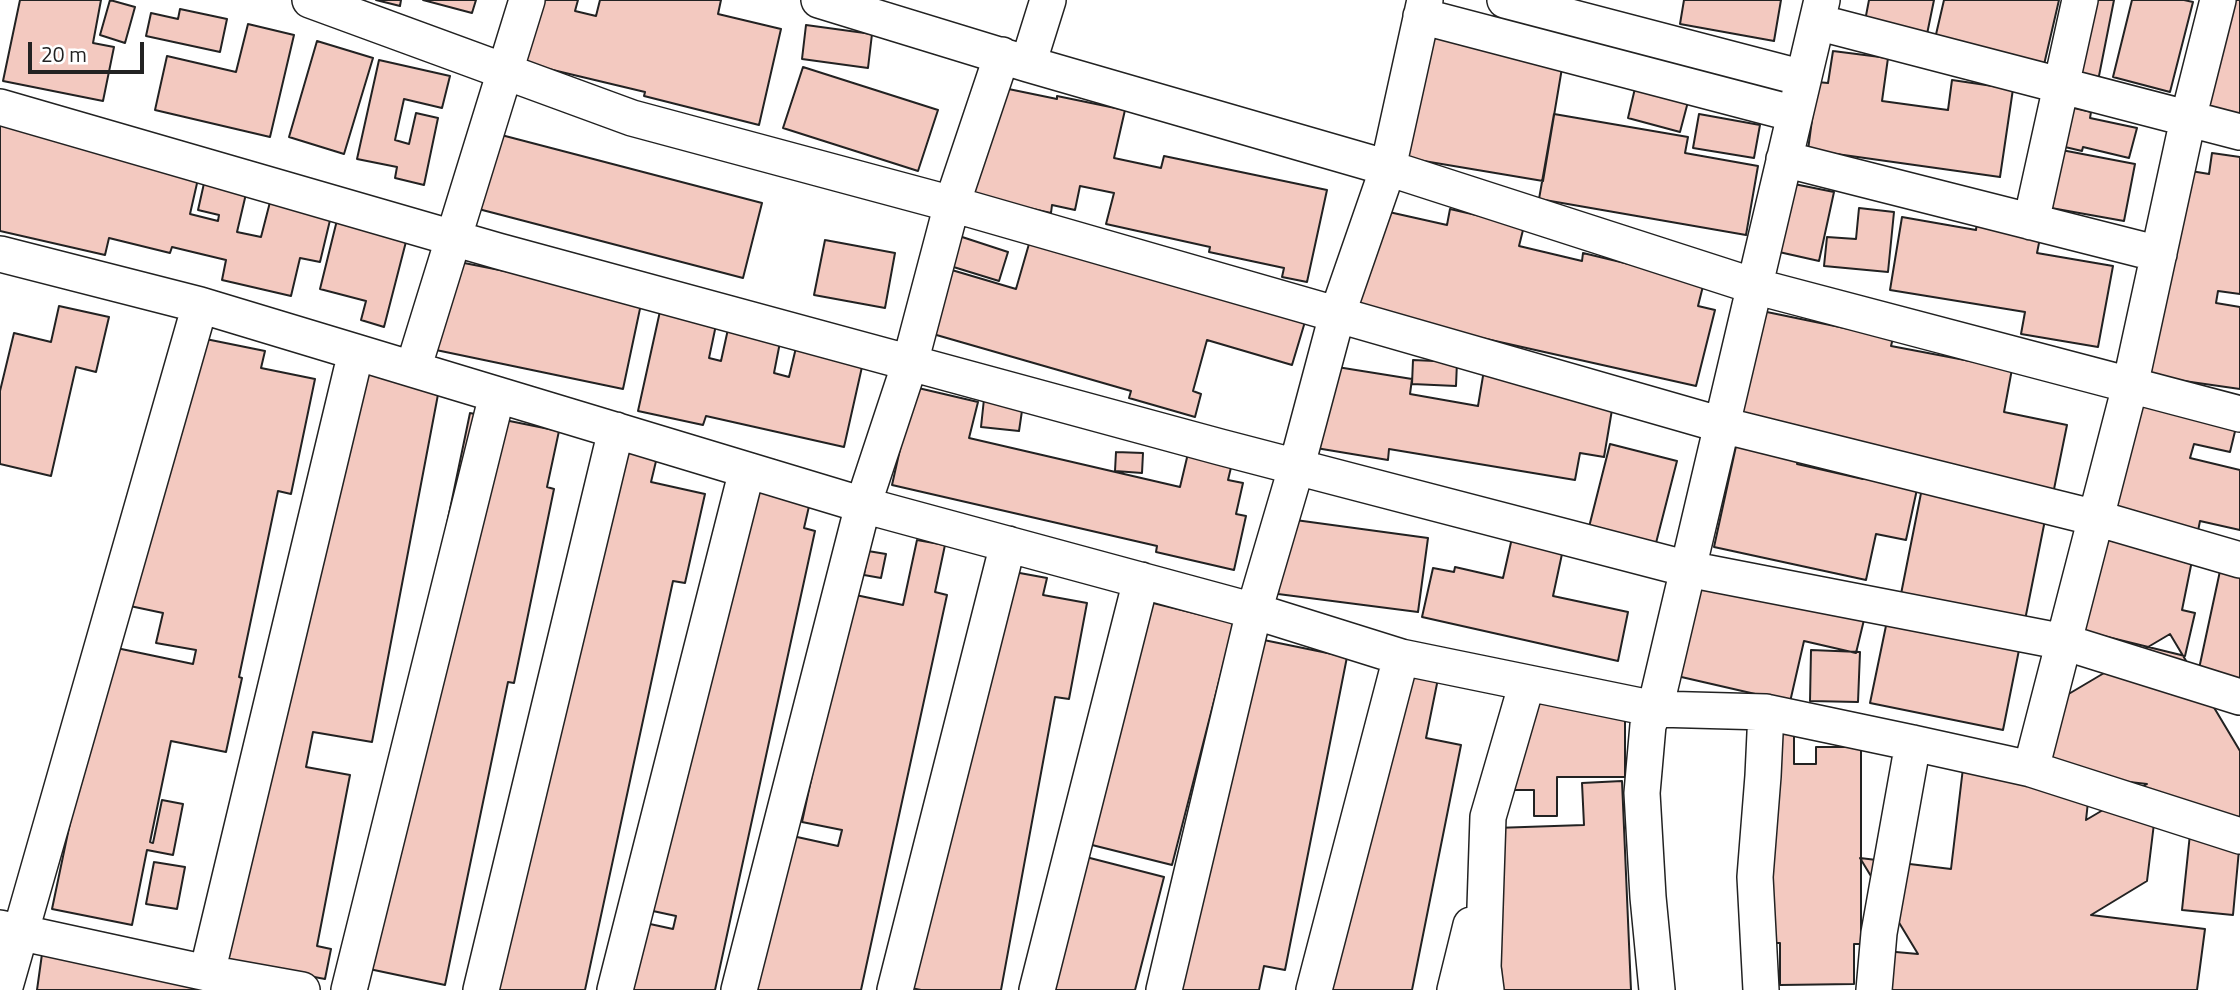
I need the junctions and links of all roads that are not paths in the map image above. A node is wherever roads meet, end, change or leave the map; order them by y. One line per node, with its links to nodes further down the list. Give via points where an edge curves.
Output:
1 (310, 0): 11 (street)
2 (527, 0): 11 (street)
3 (818, 0): 10 (street)
4 (1048, 0): 10 (street)
5 (1505, 0): 12 (street)
6 (2080, 0): 13 (street)
7 (2218, 0): 16 (street)
8 (1423, 8): 15 (street); 19 (street)
9 (1819, 11): 12 (street); 13 (street)
10 (1015, 60): 19 (street); 20 (street)
11 (505, 71): 20 (street, via 632,118); 22 (street)
12 (1803, 78): 15 (street)
13 (2061, 87): 16 (street); 21 (street)
14 (0, 107): 22 (street)
15 (1795, 114): 18 (street)
16 (2188, 120): 17 (street); 24 (street)
17 (2240, 132)
18 (1784, 159): 21 (street); 25 (street)
19 (1388, 168): 25 (street); 27 (street)
20 (952, 204): 27 (street); 29 (street)
21 (2031, 222): 24 (street)
22 (453, 238): 29 (street); 30 (street)
23 (0, 254): 26 (street)
24 (2159, 254): 31 (street)
25 (1754, 286): 31 (street); 34 (street)
26 (200, 305): 28 (street); 55 (street)
27 (1337, 315): 34 (street); 36 (street)
28 (356, 352): 30 (street); 56 (street)
29 (910, 363): 36 (street); 38 (street)
30 (413, 369): 32 (street)
31 (2130, 386): 33 (street); 39 (street)
32 (497, 395): 35 (street); 59 (street)
33 (2240, 414)
34 (1722, 425): 39 (street); 42 (street)
35 (616, 430): 37 (street); 60 (street)
36 (1297, 466): 42 (street); 44 (street)
37 (747, 470): 38 (street); 61 (street)
38 (863, 505): 40 (street); 62 (street)
39 (2096, 518): 41 (street); 45 (street)
40 (1008, 544): 43 (street); 63 (street)
41 (2240, 561)
42 (1688, 569): 45 (street); 49 (street)
43 (1141, 580): 44 (street); 64 (street)
44 (1254, 611): 46 (street); 65 (street)
45 (2064, 642): 48 (street); 52 (street)
46 (1401, 657): 47 (street); 66 (street)
47 (1527, 682): 49 (street); 54 (street, via 1488,817)
48 (2240, 697)
49 (1655, 709): 50 (street); 69 (street, via 1648,725 1642,793)
50 (1766, 712): 51 (street); 70 (street, via 1755,877)
51 (1913, 743): 52 (street); 71 (street, via 1879,933)
52 (2031, 769): 53 (street)
53 (2240, 836)
54 (1486, 864): 67 (street); 68 (street)
55 (9, 931): 56 (street); 57 (street)
56 (206, 972): 58 (street)
57 (4, 990)
58 (302, 990)
59 (349, 990)
60 (481, 990)
61 (615, 990)
62 (739, 990)
63 (895, 990)
64 (1037, 990)
65 (1164, 990)
66 (1314, 990)
67 (1455, 990)
68 (1486, 990)
69 (1657, 990)
70 (1761, 990)
71 (1874, 990)

